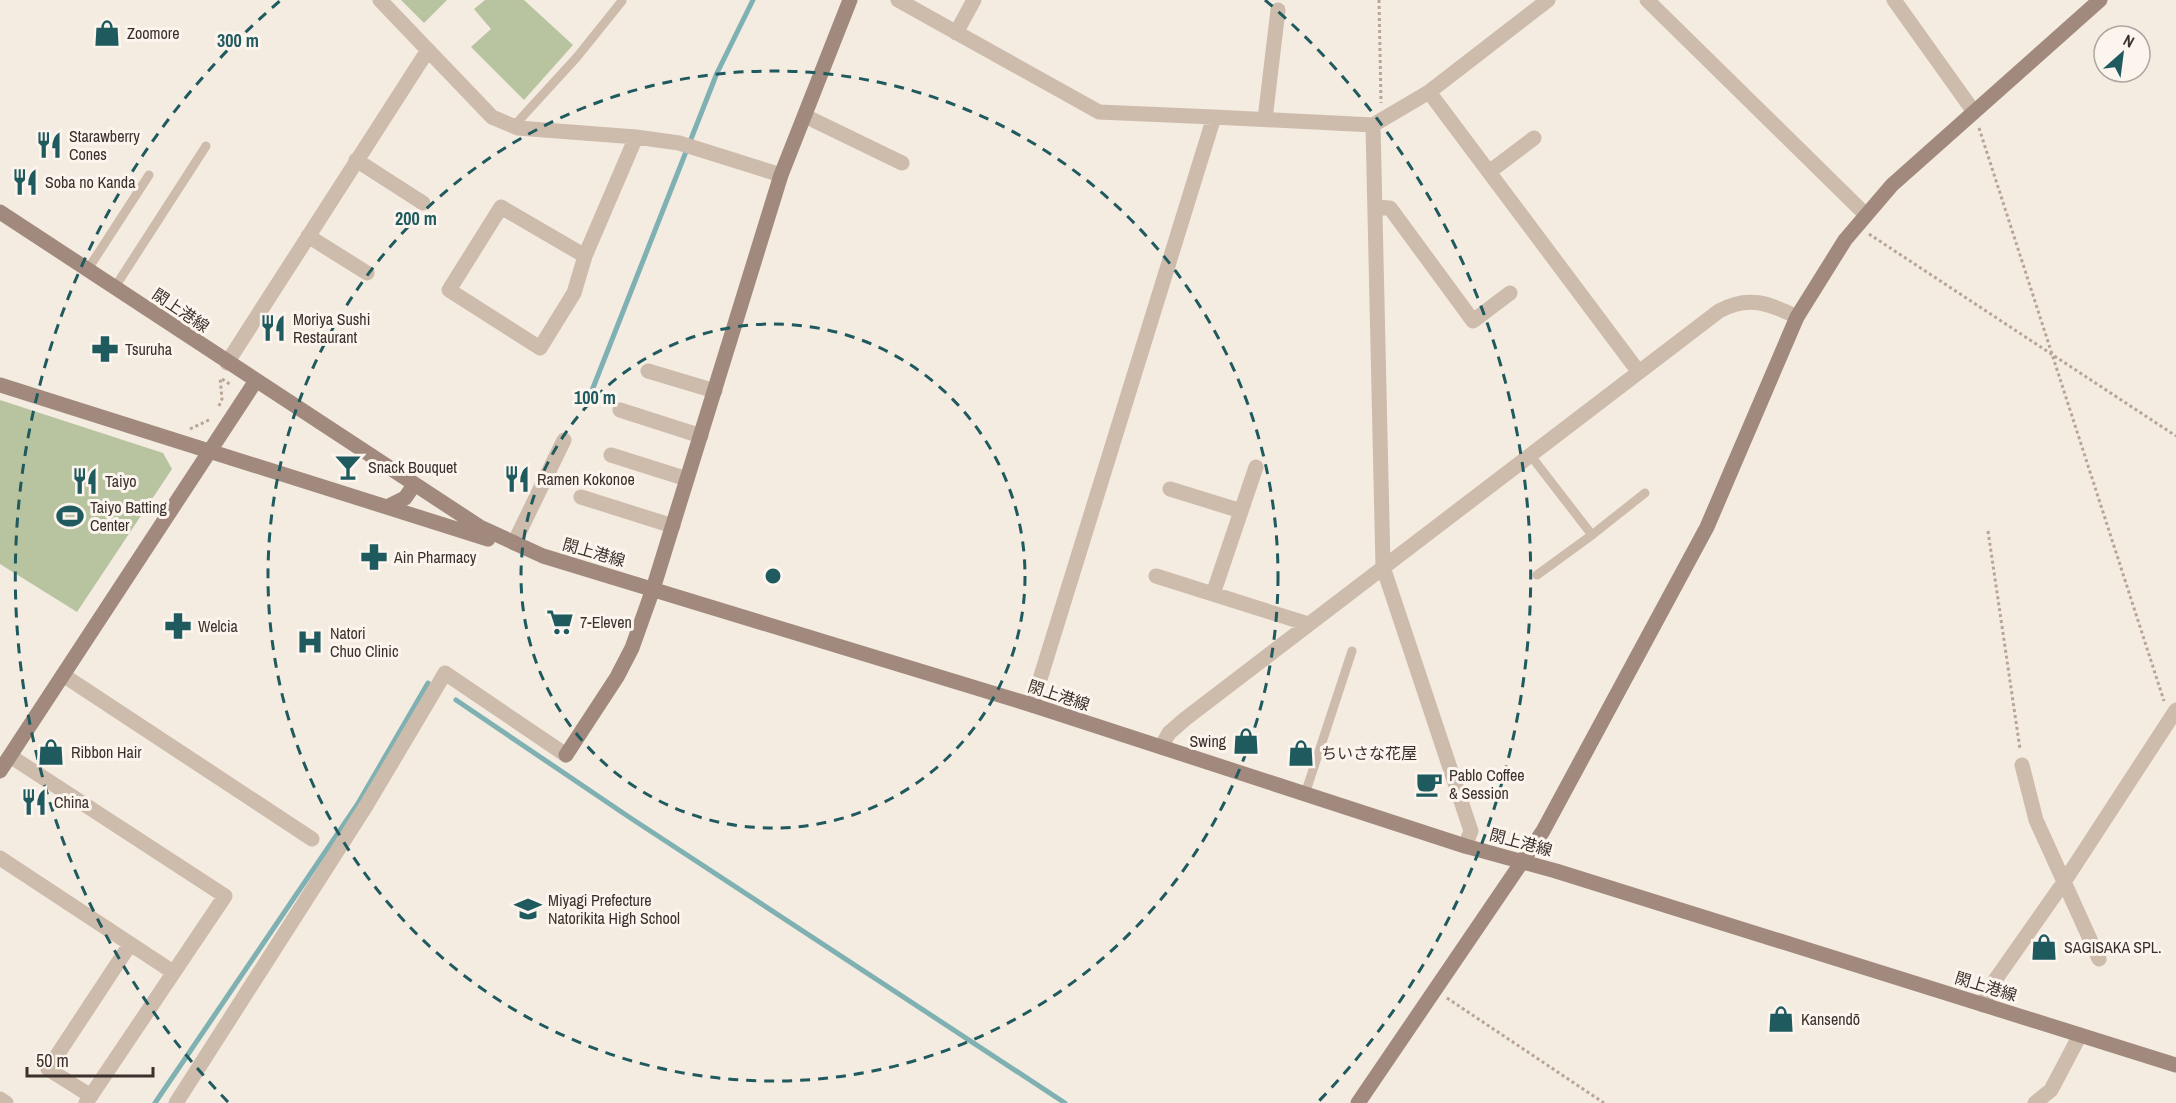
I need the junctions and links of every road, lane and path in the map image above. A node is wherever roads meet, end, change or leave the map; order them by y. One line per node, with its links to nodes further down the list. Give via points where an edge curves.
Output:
1 (380, 0): 13 (street)
2 (850, 0): 16 (street)
3 (898, 0): 12 (street)
4 (974, 0): 12 (street)
5 (1379, 0): 19 (path)
6 (1548, 0): 14 (street)
7 (1647, 0): 32 (street)
8 (1894, 0): 15 (street)
9 (2100, 0): 15 (street)
10 (622, 1): 20 (lane)
11 (1278, 10): 18 (street)
12 (956, 33): 17 (street, via 1099,112)
13 (428, 50): 20 (street, via 492,117); 24 (street)
14 (1429, 92): 19 (street); 26 (street)
15 (1974, 112): 32 (street, via 1892,185); 40 (path)
16 (805, 116): 25 (street); 28 (street)
17 (1214, 117): 18 (street); 77 (street)
18 (1265, 119): 19 (street)
19 (1378, 122): 30 (street)
20 (513, 127): 21 (street)
21 (636, 136): 28 (street, via 679,143); 34 (street)
22 (1534, 138): 26 (street)
23 (206, 146): 37 (lane)
24 (356, 160): 29 (street); 33 (street)
25 (902, 162)
26 (1489, 172): 42 (street)
27 (149, 175): 35 (lane)
28 (781, 176): 47 (street)
29 (423, 203)
30 (1375, 207): 38 (street, via 1390,208 1473,321); 69 (street)
31 (0, 212): 35 (street, 閖上港線)
32 (1861, 220): 39 (street); 40 (path)
33 (308, 236): 36 (street); 41 (street)
34 (585, 256): 34 (street, via 574,293 540,348 449,290 501,207)
35 (88, 269): 37 (street, 閖上港線)
36 (367, 273)
37 (115, 287): 41 (street, 閖上港線)
38 (1510, 293)
39 (1797, 317): 42 (street, via 1766,303 1740,302 1719,311); 87 (street, via 1707,527 1543,831)
40 (2053, 354): 51 (path); 78 (path, via 2074,431)
41 (227, 363): 44 (street, 閖上港線)
42 (1638, 370): 55 (street)
43 (648, 371): 47 (street)
44 (255, 382): 53 (street); 58 (street, 閖上港線)
45 (0, 385): 53 (street)
46 (231, 385): 49 (path, via 221,378 222,399 212,419 191,429)
47 (715, 391): 50 (street)
48 (620, 410): 50 (street)
49 (184, 427)
50 (701, 436): 57 (street)
51 (2176, 436)
52 (564, 440): 67 (street)
53 (211, 450): 62 (street); 76 (street)
54 (611, 455): 57 (street)
55 (1531, 456): 66 (lane); 69 (street)
56 (1256, 467): 63 (street)
57 (687, 479): 64 (street)
58 (414, 485): 62 (street, via 405,498); 67 (street, 閖上港線, via 480,527)
59 (1170, 489): 63 (street)
60 (1646, 493): 66 (lane)
61 (581, 497): 64 (street)
62 (387, 507): 68 (street)
63 (1241, 511): 73 (street)
64 (673, 526): 72 (street)
65 (1988, 531): 81 (path)
66 (1592, 535): 70 (lane)
67 (514, 543): 68 (street, 閖上港線)
68 (543, 556): 72 (street, 閖上港線)
69 (1383, 567): 74 (street); 85 (street, via 1471,831)
70 (1537, 575)
71 (1156, 576): 73 (street)
72 (653, 589): 77 (street, 閖上港線); 99 (street, via 617,677 566,754 445,673 366,806)
73 (1213, 594): 74 (street)
74 (1308, 624): 79 (street, via 1168,733)
75 (1352, 651): 83 (lane)
76 (63, 675): 80 (street); 84 (street)
77 (1032, 705): 79 (street, 閖上港線)
78 (2173, 715): 88 (street)
79 (1161, 747): 83 (street, 閖上港線)
80 (10, 756): 82 (street); 91 (street, via 225,896)
81 (2022, 765): 88 (street, via 2036,820)
82 (0, 771)
83 (1305, 794): 85 (street, 閖上港線)
84 (312, 839)
85 (1465, 846): 87 (street, 閖上港線)
86 (0, 858): 89 (street)
87 (1522, 861): 92 (street); 93 (street, 閖上港線)
88 (2064, 882): 90 (street); 93 (street, via 1993,982)
89 (129, 946): 91 (street); 97 (street, via 48,1069)
90 (2099, 959)
91 (173, 972): 97 (street)
92 (1436, 990): 100 (street); 101 (path)
93 (1983, 1005): 94 (street, 閖上港線)
94 (2080, 1035): 95 (street, 閖上港線); 102 (street, via 2051,1090)
95 (2176, 1065)
96 (0, 1099): 98 (street)
97 (89, 1100)
98 (6, 1103)
99 (176, 1103)
100 (1358, 1103)
101 (1604, 1103)
102 (2035, 1103)

